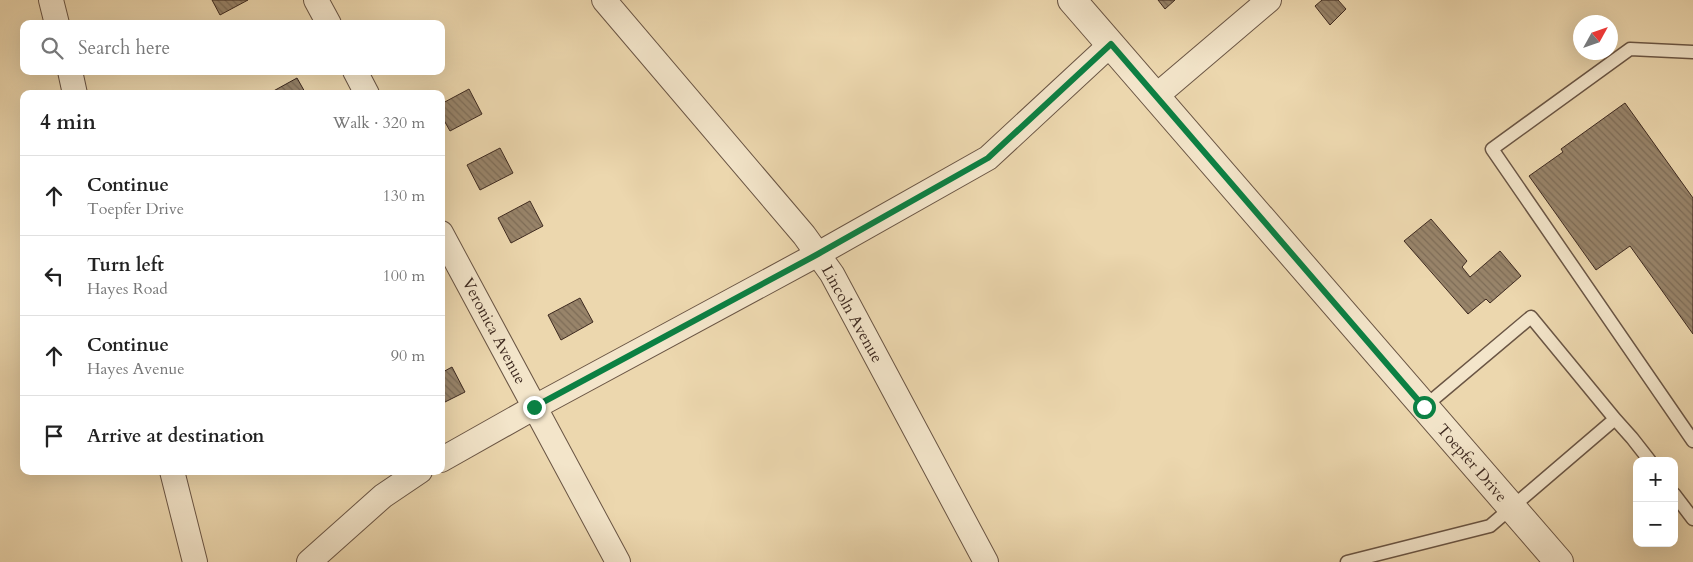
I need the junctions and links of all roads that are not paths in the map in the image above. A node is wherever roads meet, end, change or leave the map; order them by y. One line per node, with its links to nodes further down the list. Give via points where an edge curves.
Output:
1 (51, 0): 6 (street)
2 (316, 0): 7 (street)
3 (604, 0): 16 (street, Lincoln Avenue)
4 (1072, 0): 8 (street, Toepfer Drive)
5 (1268, 0): 14 (street)
6 (56, 20)
7 (327, 20)
8 (1111, 44): 14 (street, Toepfer Drive); 16 (street, via 988,158)
9 (1693, 52): 20 (lane, via 1630,49 1492,149)
10 (71, 75): 12 (street)
11 (357, 75): 13 (street)
12 (74, 90)
13 (365, 90)
14 (1155, 97): 18 (street, Toepfer Drive)
15 (445, 240): 17 (street, Veronica Avenue)
16 (818, 254): 17 (street); 31 (street, Lincoln Avenue, via 832,274)
17 (534, 407): 22 (street); 30 (street, Veronica Avenue)
18 (1424, 407): 19 (lane, via 1531,317); 26 (street, Toepfer Drive)
19 (1615, 419): 21 (lane); 26 (lane)
20 (1693, 441)
21 (1647, 457)
22 (445, 458)
23 (173, 475): 28 (street)
24 (414, 475): 29 (street, via 383,496)
25 (1678, 499): 27 (lane)
26 (1512, 508): 32 (lane, via 1490,526); 33 (street, Toepfer Drive)
27 (1693, 519)
28 (195, 562)
29 (309, 562)
30 (618, 562)
31 (986, 562)
32 (1347, 562)
33 (1559, 562)

